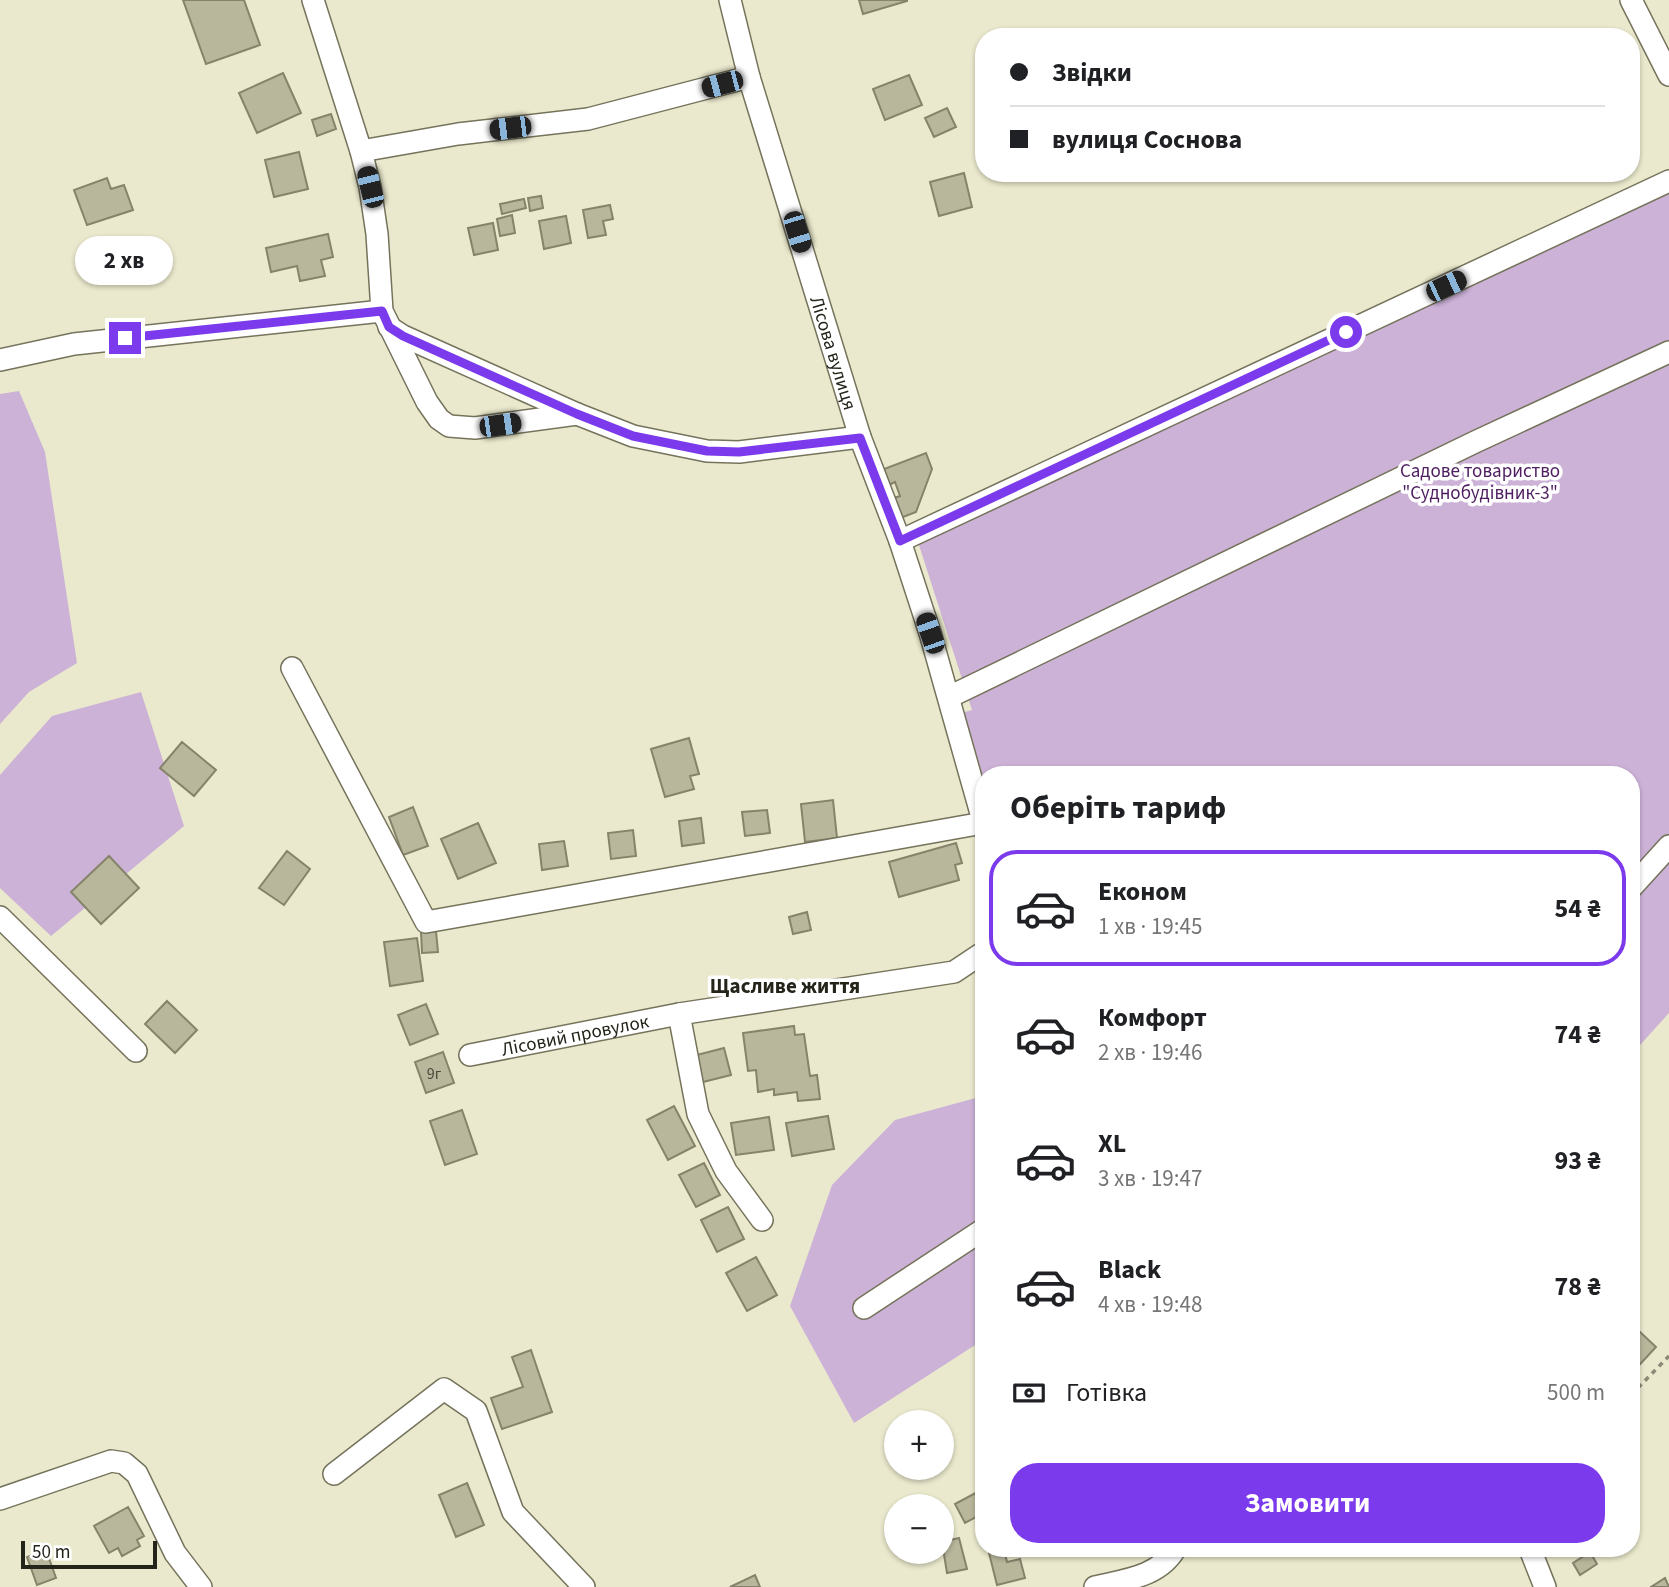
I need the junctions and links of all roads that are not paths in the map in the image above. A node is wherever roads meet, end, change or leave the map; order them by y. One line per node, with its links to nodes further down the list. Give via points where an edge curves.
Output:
1 (313, 0): 6 (street)
2 (730, 0): 5 (street, Лісова вулиця)
3 (1631, 0): 4 (street)
4 (1669, 75)
5 (749, 77): 6 (street, via 588,119); 12 (street, Лісова вулиця)
6 (361, 151): 8 (street, via 377,234)
7 (1669, 181): 13 (street)
8 (386, 319): 10 (street, via 74,344); 11 (street, via 403,336); 11 (street, via 427,402 449,426 475,428)
9 (1669, 352): 15 (street)
10 (0, 360)
11 (577, 414): 12 (street, via 633,436 707,451 739,452)
12 (860, 438): 13 (street, Лісова вулиця)
13 (900, 541): 15 (street, Лісова вулиця)
14 (292, 668): 17 (street, via 416,924)
15 (949, 697): 16 (street, Лісова вулиця)
16 (975, 793)
17 (975, 824)
18 (1669, 846): 19 (street)
19 (1640, 878)
20 (0, 917): 23 (street)
21 (975, 958): 22 (street, Лісовий провулок, via 954,972)
22 (679, 1014): 24 (street, Лісовий провулок); 25 (street, via 698,1114 726,1171)
23 (136, 1051)
24 (470, 1055)
25 (762, 1220)
26 (975, 1235): 27 (street)
27 (864, 1308)
28 (334, 1474): 33 (street, via 444,1389 476,1410 513,1512)
29 (0, 1499): 32 (street, via 111,1461 124,1463 136,1474 175,1553)
30 (1170, 1557): 34 (street, via 1151,1572)
31 (1533, 1557): 35 (street)
32 (201, 1587)
33 (584, 1587)
34 (1095, 1587)
35 (1545, 1587)

